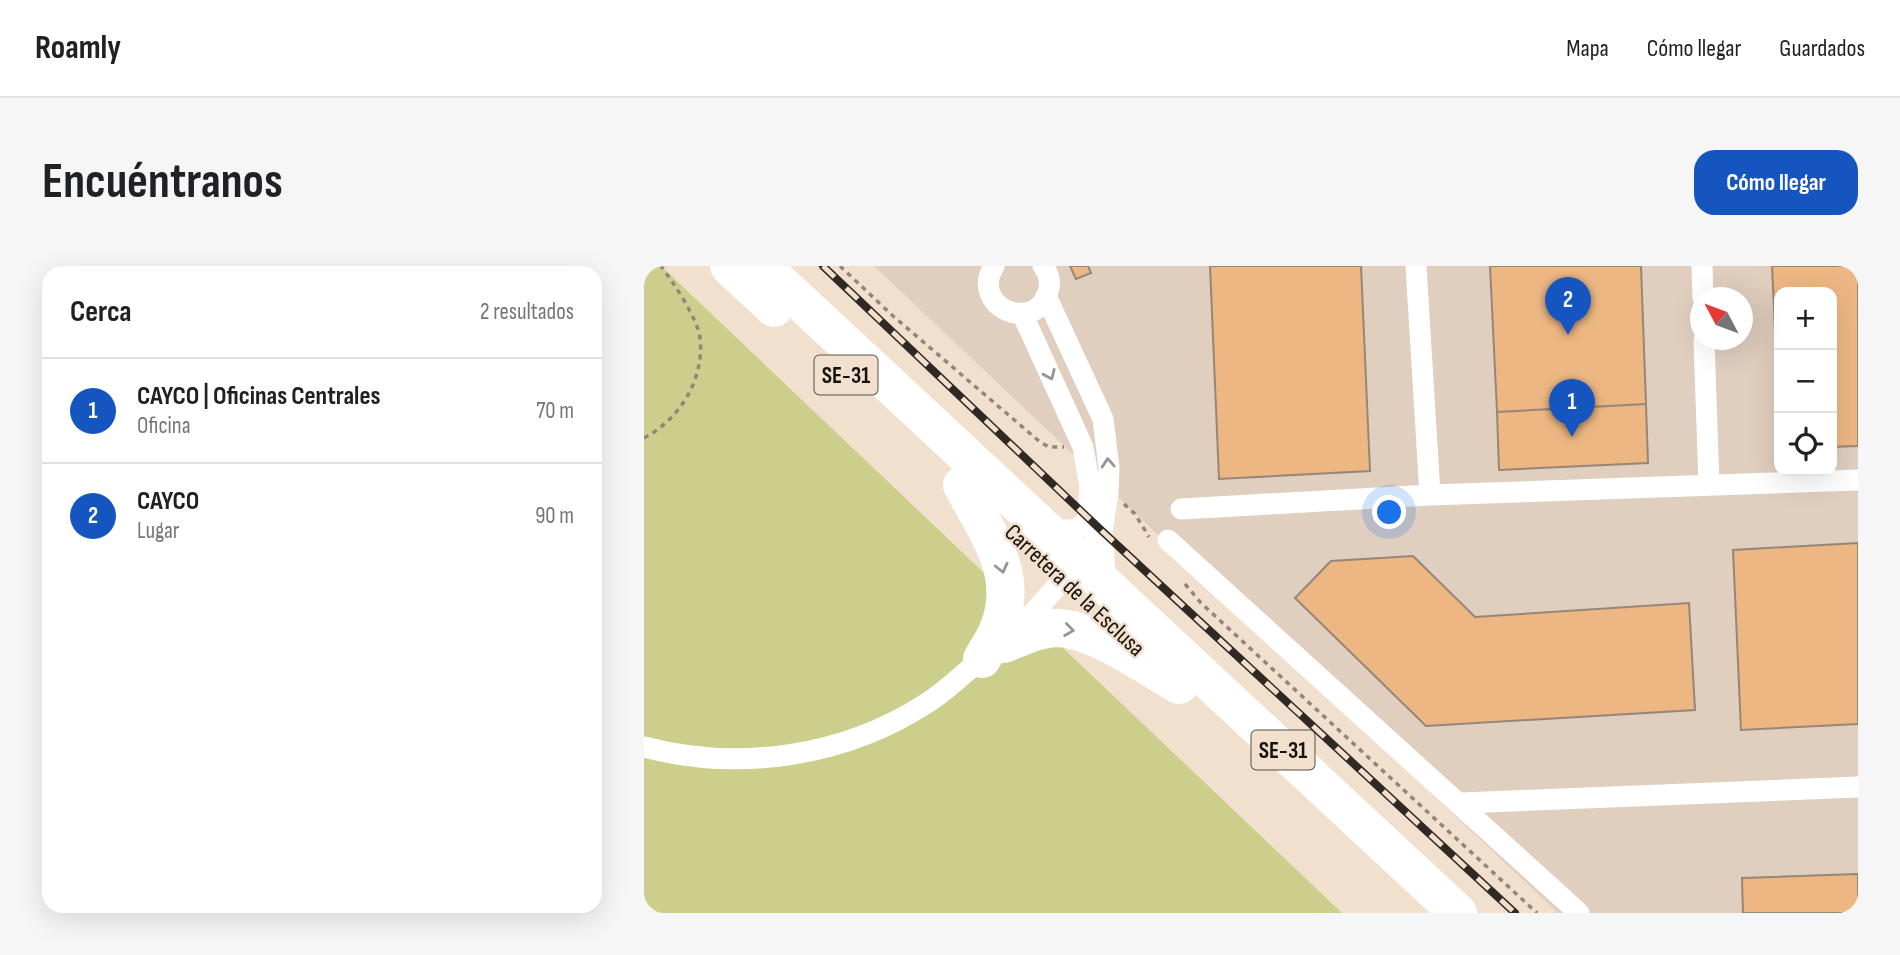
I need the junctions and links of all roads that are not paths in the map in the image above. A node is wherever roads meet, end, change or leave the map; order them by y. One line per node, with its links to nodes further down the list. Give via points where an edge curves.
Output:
1 (729, 266): 12 (highway, Carretera de la Esclusa / SE-31)
2 (762, 266): 18 (highway, Carretera de la Esclusa / SE-31)
3 (994, 266): 9 (street, via 988,282 993,300 1009,312)
4 (1044, 266): 8 (street, via 1049,281)
5 (1416, 266): 14 (street)
6 (1702, 266): 7 (street)
7 (1703, 287)
8 (1046, 296): 9 (street, via 1037,307); 16 (street, one-way to 8, via 1110,468 1103,419)
9 (1022, 313): 18 (street, one-way to 18, via 1083,447 1090,487 1088,518 1072,530)
10 (1704, 350): 13 (street)
11 (1858, 480): 13 (street)
12 (962, 485): 18 (highway, Carretera de la Esclusa / SE-31); 19 (highway, one-way to 19, via 996,546 1004,571 1006,599)
13 (1709, 485): 14 (street)
14 (1430, 495): 15 (street)
15 (1181, 509)
16 (1102, 531): 18 (street); 18 (street)
17 (1168, 540): 23 (street)
18 (1064, 560): 19 (street); 20 (highway, Carretera de la Esclusa / SE-31); 25 (highway, SE-31)
19 (993, 652): 20 (highway, one-way to 20, via 1032,632 1076,630); 21 (street, via 929,702 885,727 835,745 781,757 728,760)
20 (1179, 685): 24 (highway, Carretera de la Esclusa / SE-31)
21 (644, 747)
22 (1858, 787): 23 (street)
23 (1461, 803): 26 (street)
24 (1423, 913)
25 (1458, 913)
26 (1579, 913)

